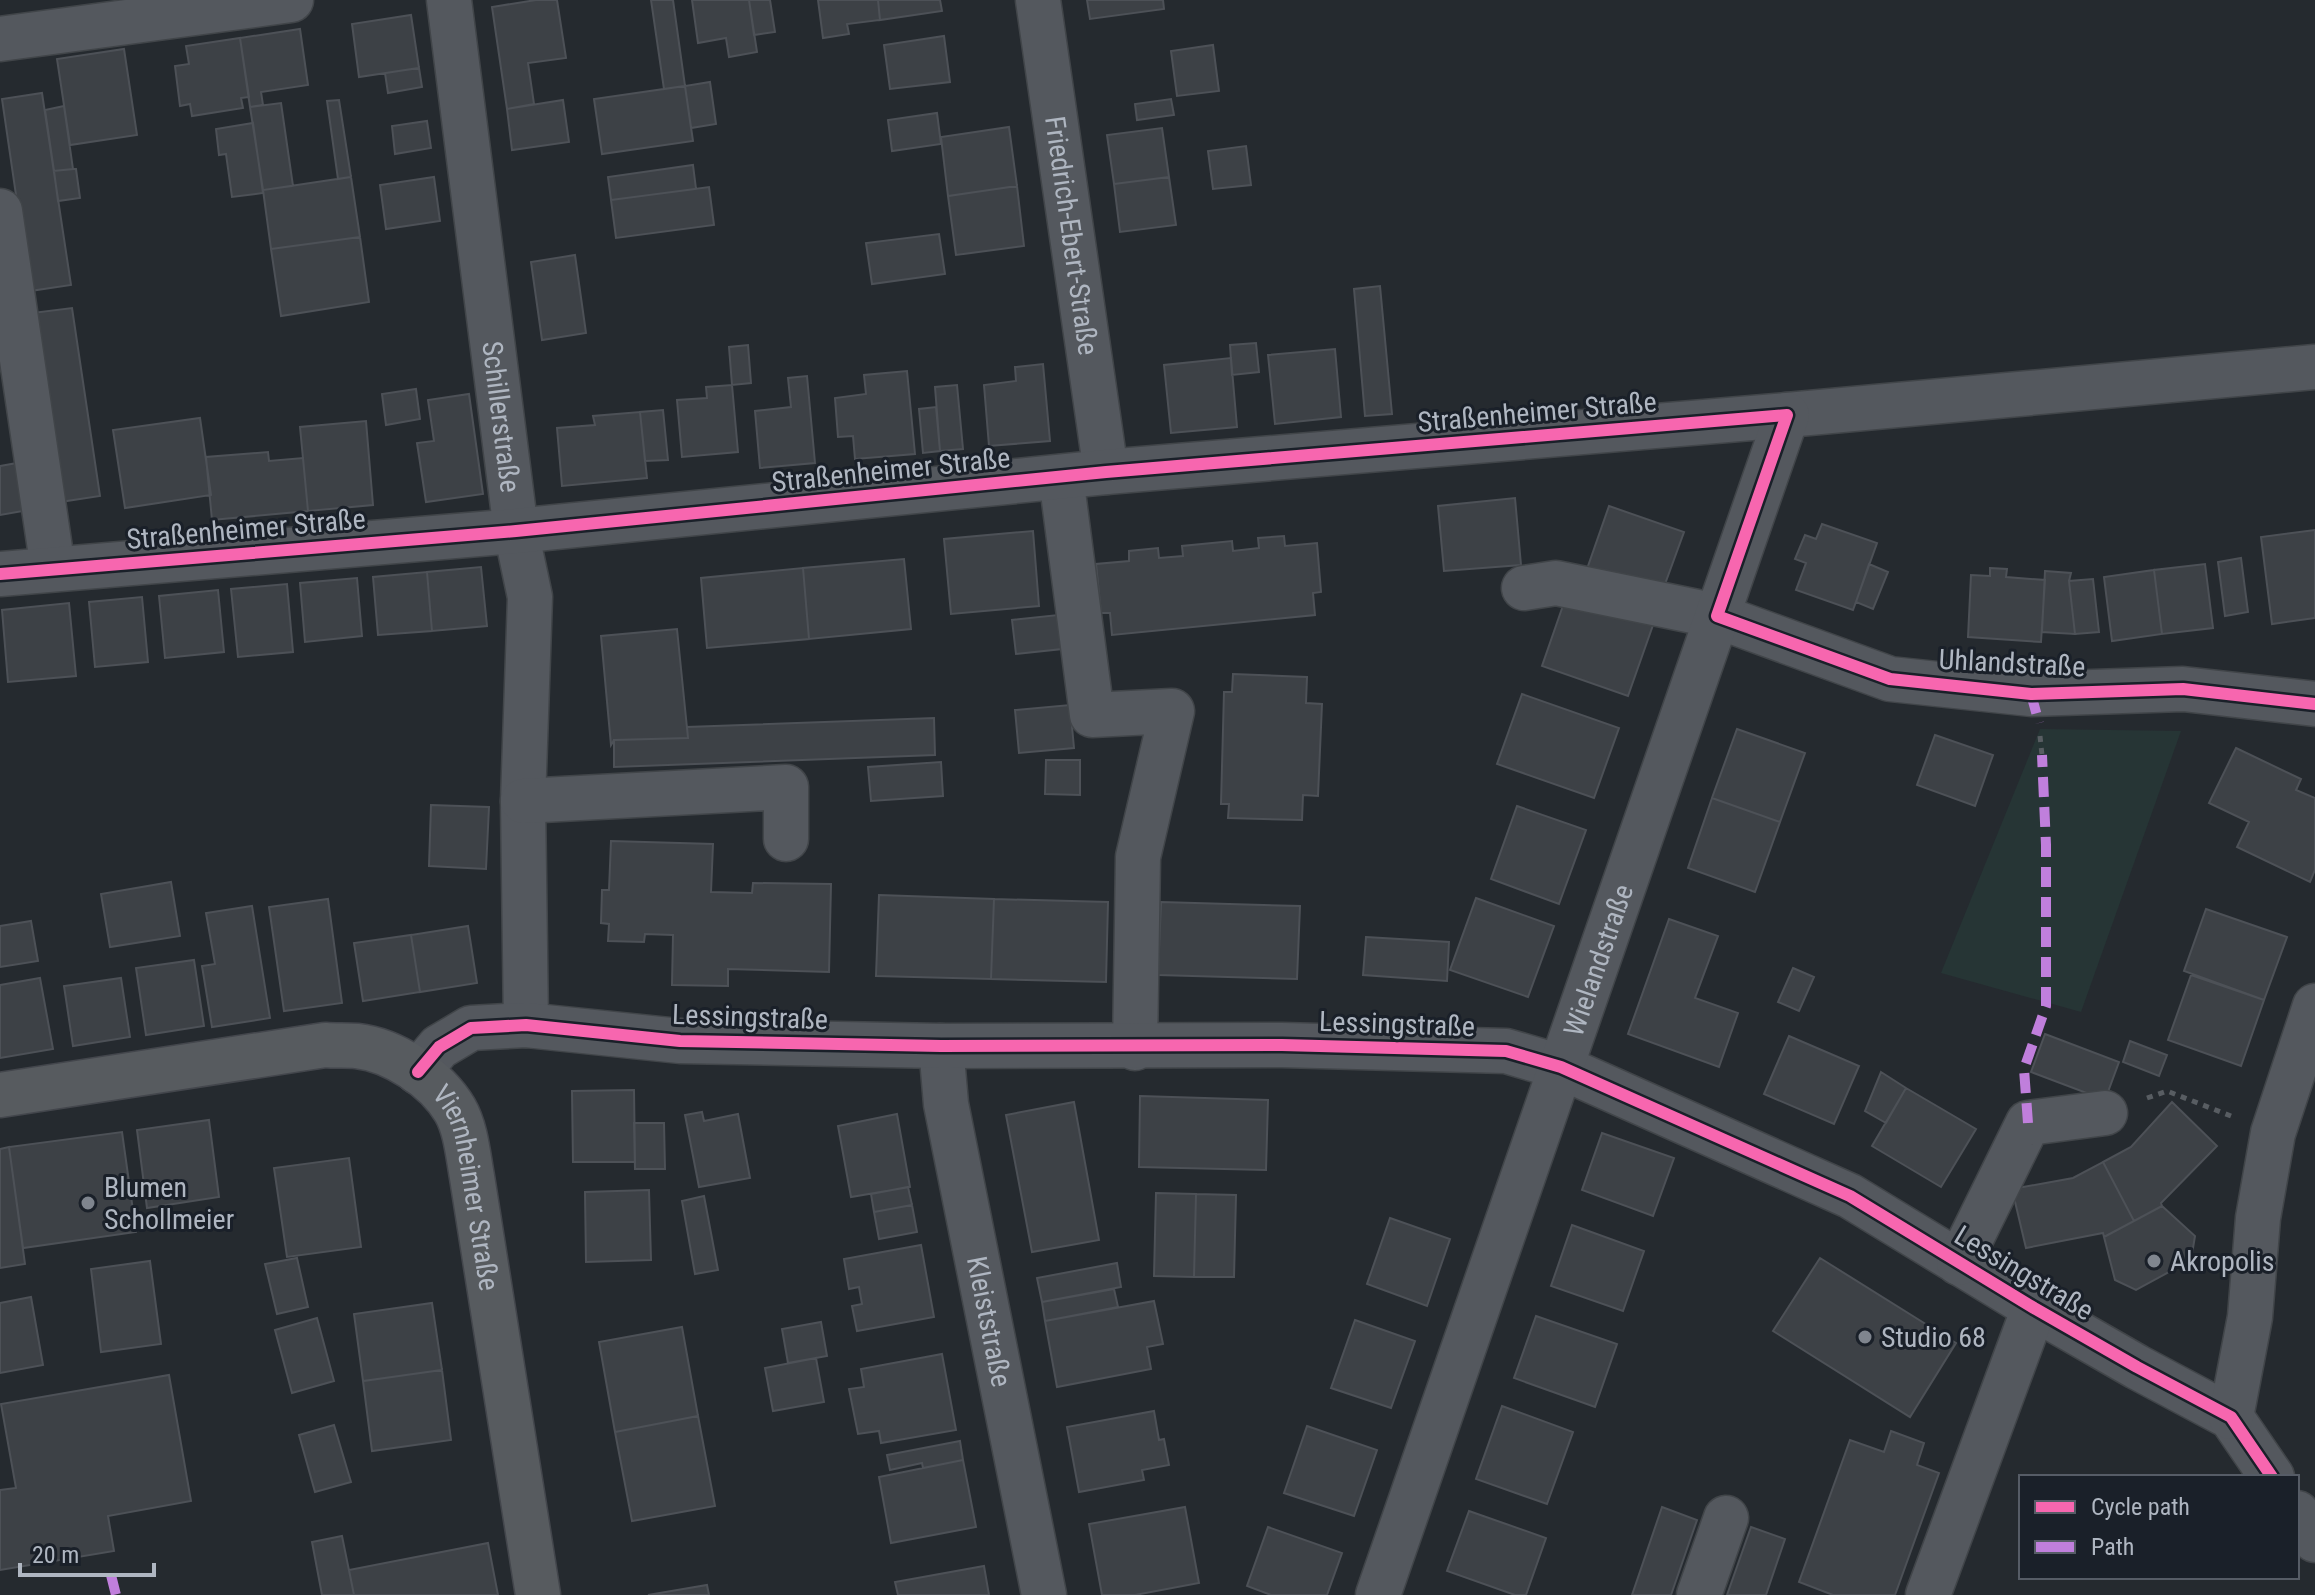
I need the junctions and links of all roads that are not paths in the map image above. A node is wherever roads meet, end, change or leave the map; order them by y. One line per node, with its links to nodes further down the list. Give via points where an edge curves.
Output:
1 (291, 0): 4 (street)
2 (449, 0): 12 (street, Schillerstraße)
3 (1038, 0): 10 (street, Friedrich-Ebert-Straße)
4 (0, 39)
5 (0, 211): 6 (street)
6 (7, 301): 9 (street)
7 (2315, 367): 8 (street, Straßenheimer Straße)
8 (1787, 415): 10 (street, Straßenheimer Straße); 16 (street, Wielandstraße)
9 (16, 422): 13 (street)
10 (1106, 472): 11 (street, Straßenheimer Straße)
11 (1061, 477): 12 (street, Straßenheimer Straße); 23 (street, via 1092,715 1172,711 1138,857)
12 (516, 531): 13 (street, Straßenheimer Straße); 18 (street, Schillerstraße, via 530,597)
13 (53, 569): 14 (street, Straßenheimer Straße)
14 (0, 574)
15 (1524, 588): 16 (street, Uhlandstraße, via 1556,583)
16 (1717, 616): 17 (street, Uhlandstraße, via 1890,679 2031,694 2183,689); 24 (street, Wielandstraße)
17 (2315, 704)
18 (523, 801): 19 (street, via 786,787); 21 (street, Schillerstraße)
19 (786, 839)
20 (2315, 1006): 30 (street, via 2273,1133 2258,1218 2250,1317)
21 (526, 1025): 22 (street, Lessingstraße, via 680,1041); 25 (street, Lessingstraße, via 471,1028 439,1047)
22 (941, 1046): 23 (street, Lessingstraße); 36 (street, Kleiststraße, via 946,1104)
23 (1135, 1048): 24 (street, Lessingstraße, via 1282,1045 1506,1051)
24 (1561, 1067): 28 (street, Lessingstraße, via 1850,1196); 37 (street, Wielandstraße)
25 (418, 1072): 26 (main road, Viernheimer Straße, via 392,1055 325,1045); 35 (main road, Viernheimer Straße, via 455,1109 462,1127)
26 (0, 1095)
27 (2105, 1113): 28 (street, via 2028,1123)
28 (1959, 1263): 29 (street, Lessingstraße)
29 (2034, 1308): 30 (street, Lessingstraße); 39 (street)
30 (2231, 1417): 31 (street, Lessingstraße)
31 (2271, 1475)
32 (2299, 1516): 34 (street)
33 (1726, 1518): 38 (street)
34 (2315, 1540)
35 (538, 1595)
36 (1044, 1595)
37 (1378, 1595)
38 (1699, 1595)
39 (1928, 1595)

